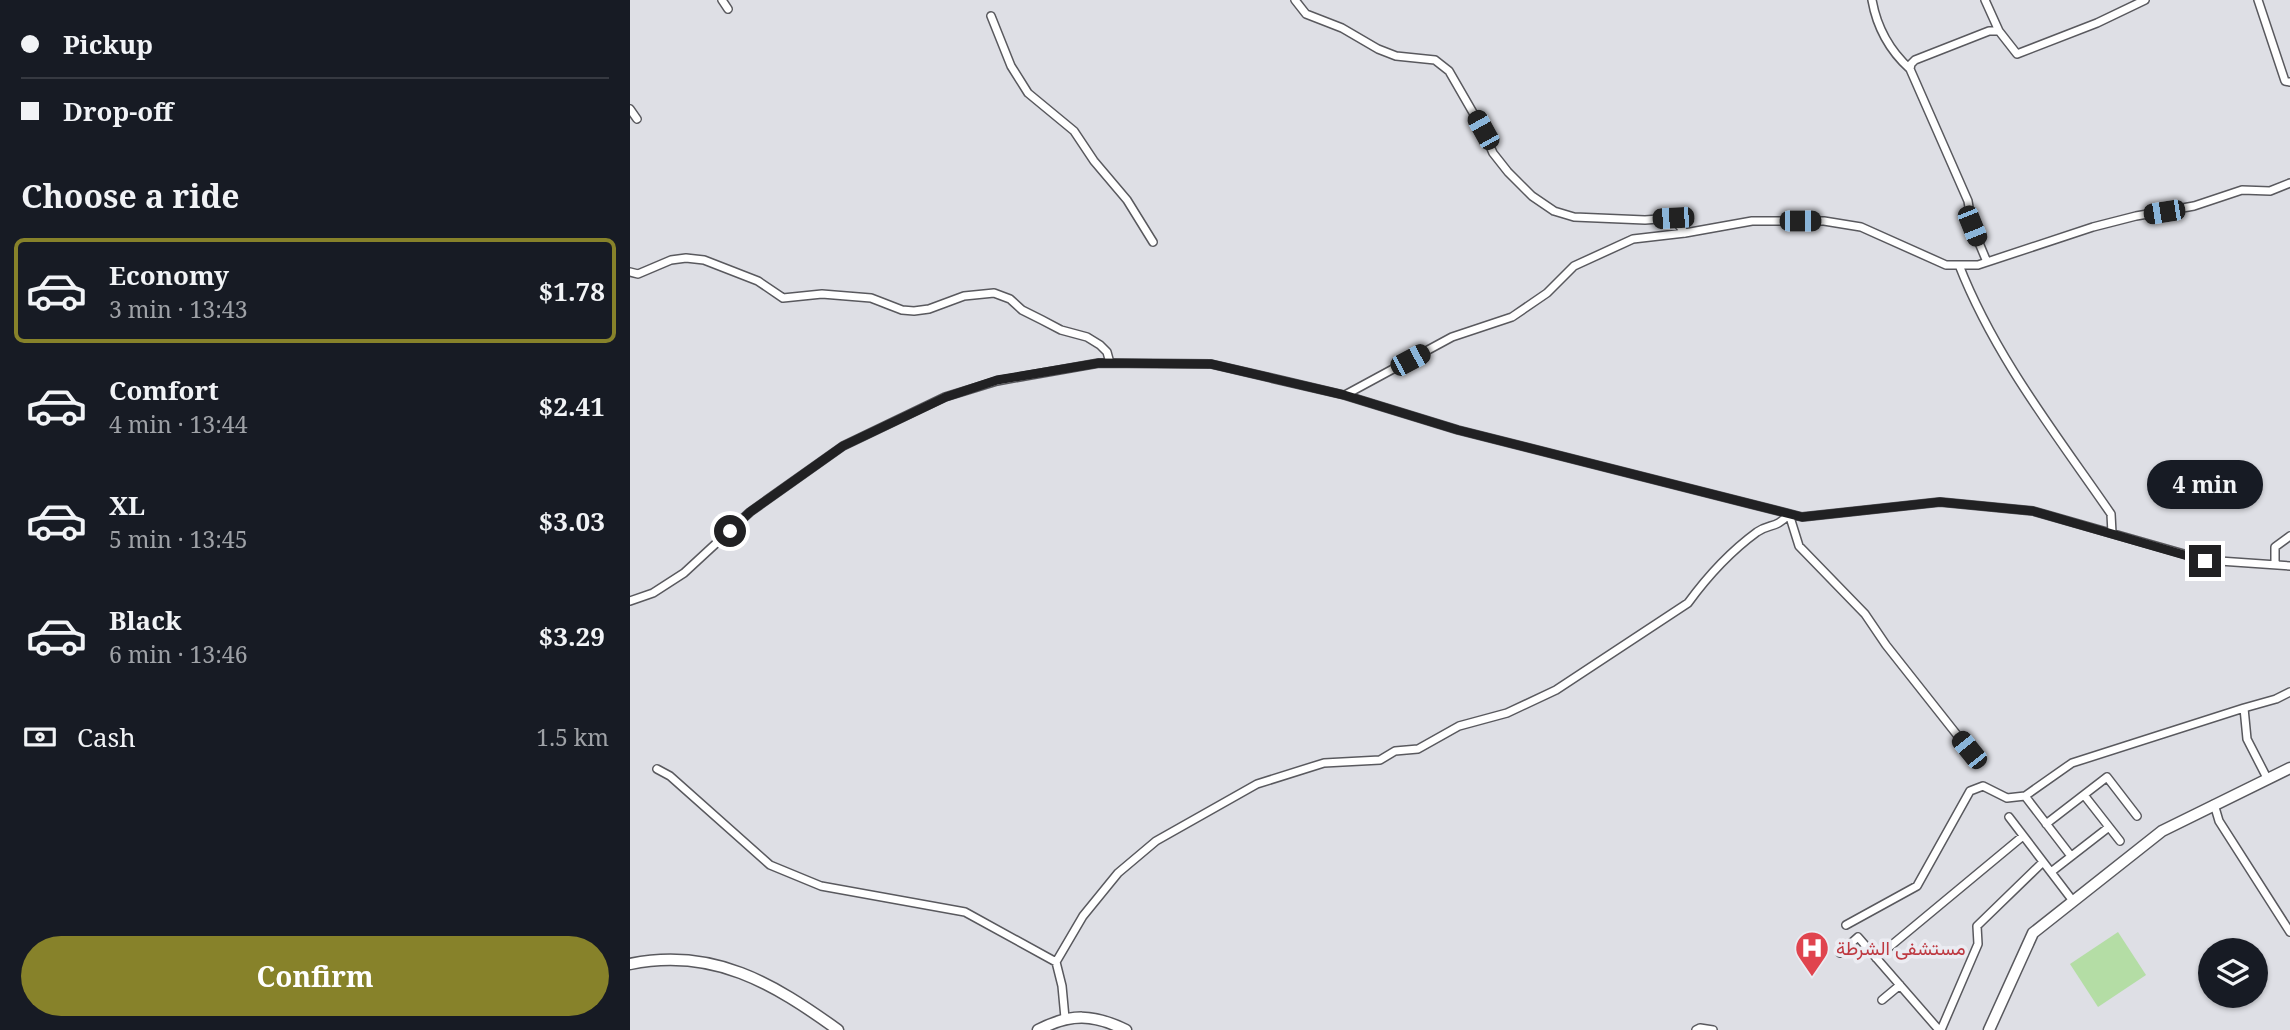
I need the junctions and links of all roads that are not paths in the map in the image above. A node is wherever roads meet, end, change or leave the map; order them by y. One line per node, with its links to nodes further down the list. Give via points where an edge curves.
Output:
1 (722, 0): 7 (street)
2 (1295, 0): 15 (street, via 1306,14 1378,49 1435,60 1449,71 1493,153 1532,196 1555,211 1574,217 1673,218)
3 (1871, 0): 10 (street, via 1879,28)
4 (1985, 0): 9 (street)
5 (2145, 0): 9 (street, via 2018,54)
6 (2258, 0): 11 (street, via 2285,81)
7 (727, 9)
8 (991, 16): 16 (street, via 1011,66 1028,93 1074,131)
9 (1998, 31): 10 (street, via 1915,60)
10 (1910, 69): 17 (street, via 1968,201 1972,226)
11 (2290, 82)
12 (630, 109): 13 (street)
13 (636, 119)
14 (2290, 183): 17 (street, via 2270,191 2242,190 2194,206 2093,227)
15 (1685, 233): 18 (street, via 1752,221 1824,221 1861,227 1946,265); 21 (street, via 1633,239 1574,266 1547,293 1512,317 1452,337)
16 (1153, 242)
17 (1987, 262): 18 (street)
18 (1959, 265): 23 (street, via 2007,362 2111,514)
19 (630, 272): 20 (street, via 638,274 671,260 704,260 758,281 783,298 814,294 871,298 914,312 964,296 994,293 1100,345)
20 (1110, 363): 21 (street, via 1211,364); 27 (street, via 997,380 946,397 843,446 750,512 684,573)
21 (1344, 395): 22 (street, via 1458,430)
22 (1789, 514): 23 (street, via 1802,517 1940,502 2033,511); 30 (street, via 1799,546 1865,614); 51 (street, via 1780,524 1759,530 1688,603 1556,690 1507,713 1459,726 1418,749 1395,751 1380,760 1324,763 1257,784 1156,841 1118,873 1083,916)
23 (2112, 533): 25 (street, via 2205,561)
24 (2290, 536): 25 (street, via 2275,547)
25 (2275, 564): 26 (street)
26 (2290, 566)
27 (630, 601)
28 (2290, 692): 29 (street)
29 (2244, 708): 33 (street, via 2247,739); 35 (street, via 2072,763)
30 (1969, 750)
31 (2290, 768): 33 (street)
32 (657, 769): 51 (street, via 770,865 821,886 965,912)
33 (2267, 778): 36 (street)
34 (2084, 795): 37 (street, via 2108,777); 39 (street); 40 (street)
35 (2025, 796): 39 (street); 47 (street, via 2007,798 1983,786 1970,790 1917,886)
36 (2214, 803): 46 (street, via 2162,831); 48 (street, via 2219,821)
37 (2137, 816)
38 (2009, 817): 41 (street)
39 (2046, 824): 43 (street)
40 (2109, 827): 42 (street); 43 (street)
41 (2023, 836): 44 (street); 50 (street)
42 (2120, 841)
43 (2071, 856): 45 (street)
44 (2043, 862): 45 (street); 61 (street, via 1977,926 1978,944)
45 (2050, 872): 46 (street)
46 (2073, 901): 62 (street, via 2034,933)
47 (1846, 925)
48 (2290, 932)
49 (1840, 953): 50 (street, via 1858,937)
50 (1876, 958): 53 (street)
51 (1056, 962): 55 (street)
52 (630, 964): 56 (street, via 695,960 743,974 778,989)
53 (1900, 985): 54 (street); 61 (street)
54 (1882, 1000)
55 (1065, 1018): 57 (street); 58 (street, via 1082,1016)
56 (838, 1030)
57 (1038, 1030)
58 (1126, 1030)
59 (1696, 1030): 60 (street)
60 (1713, 1030)
61 (1940, 1030)
62 (1989, 1030)

